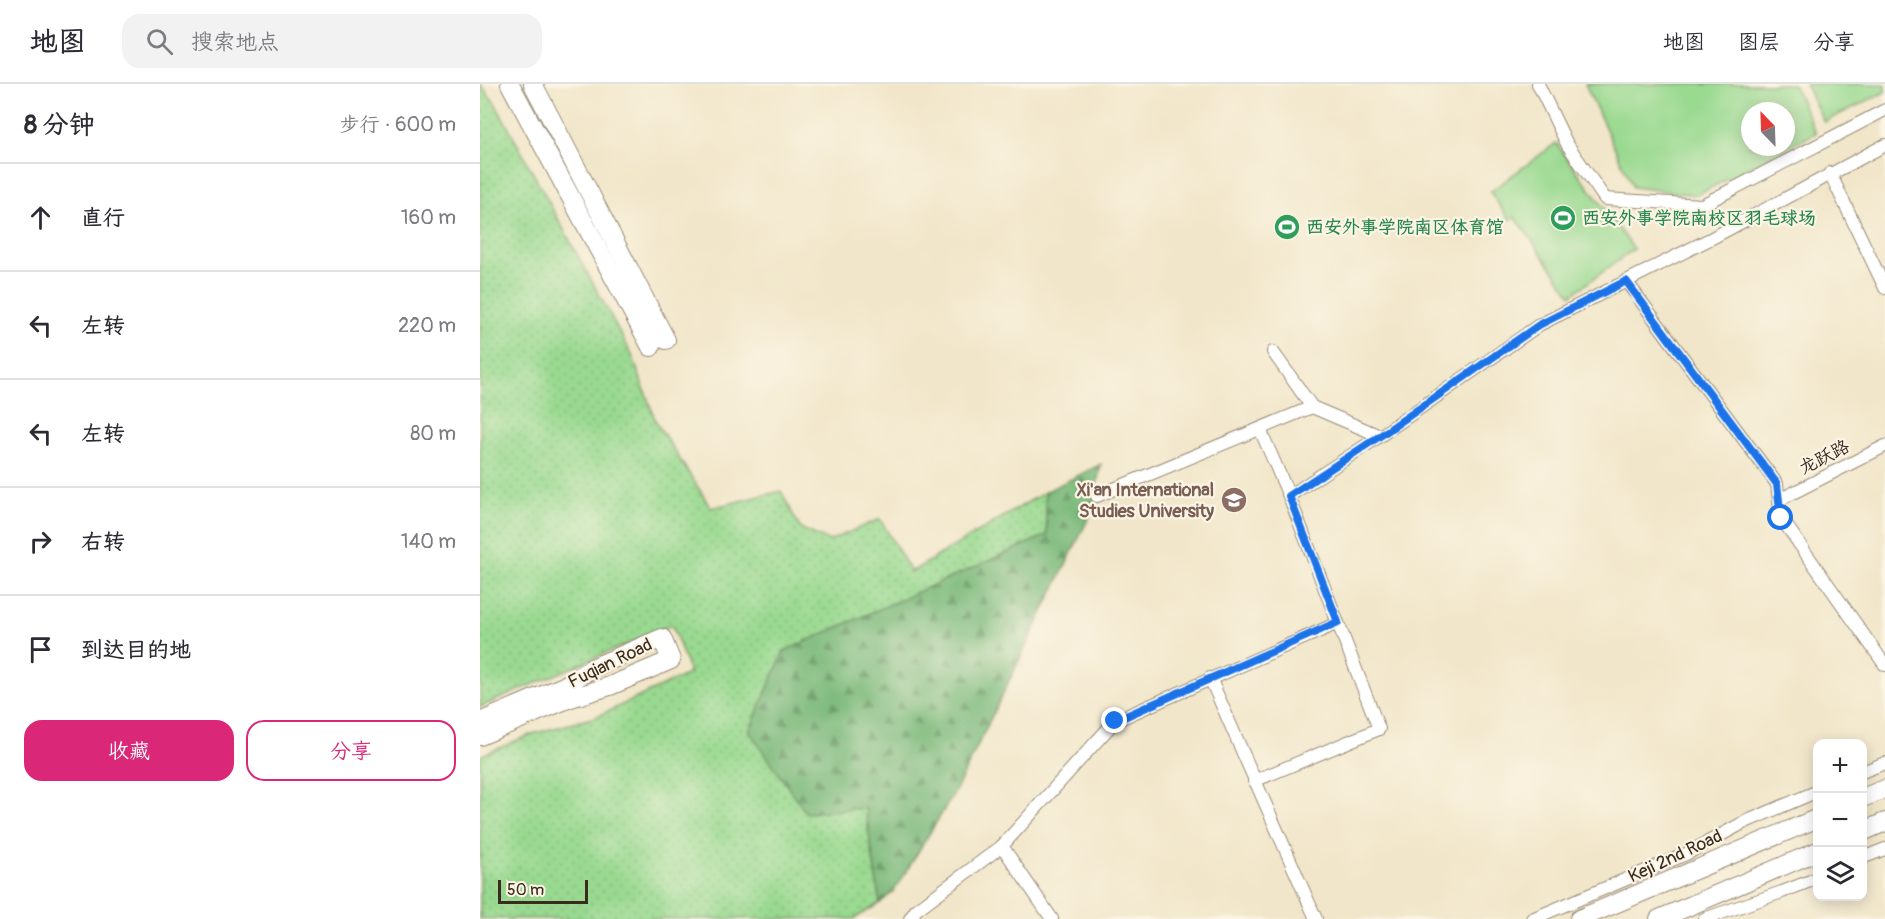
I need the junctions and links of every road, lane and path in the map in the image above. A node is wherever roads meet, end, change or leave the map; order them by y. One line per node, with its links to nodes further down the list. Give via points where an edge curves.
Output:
1 (510, 84): 2 (street, via 658,344)
2 (533, 84)
3 (1538, 84): 4 (street, via 1567,144 1605,199 1702,205)
4 (1885, 110)
5 (1885, 145): 6 (street)
6 (1830, 173): 7 (street); 8 (street)
7 (1626, 281): 12 (street, via 1539,325); 16 (street, via 1777,484)
8 (1885, 288)
9 (1273, 352): 10 (street)
10 (1312, 407): 11 (street); 12 (street)
11 (1260, 429): 14 (street); 15 (street)
12 (1380, 436): 15 (street)
13 (1885, 446): 16 (street, 龙跃路)
14 (1097, 496)
15 (1289, 496): 17 (street)
16 (1779, 501): 18 (street, via 1781,518)
17 (1338, 622): 19 (street); 24 (street, via 1379,729)
18 (1885, 665)
19 (1210, 678): 24 (street); 31 (street, via 1115,721)
20 (480, 722): 21 (street, Fuqian Road, via 662,638 671,660)
21 (480, 736)
22 (1885, 763): 23 (street)
23 (1867, 770)
24 (1254, 781): 38 (street)
25 (1885, 789): 27 (street)
26 (1813, 793): 39 (street, Keji 2nd Road, via 1743,823 1686,854)
27 (1867, 796)
28 (1813, 820): 40 (street, Keji 2nd Road)
29 (1885, 822): 30 (street)
30 (1867, 830)
31 (1002, 846): 36 (street, via 916,910); 37 (street)
32 (1885, 849): 34 (street)
33 (1813, 853): 41 (street)
34 (1867, 856)
35 (1813, 880): 42 (street)
36 (910, 919)
37 (1052, 919)
38 (1316, 919)
39 (1532, 919)
40 (1580, 919)
41 (1659, 919)
42 (1704, 919)

